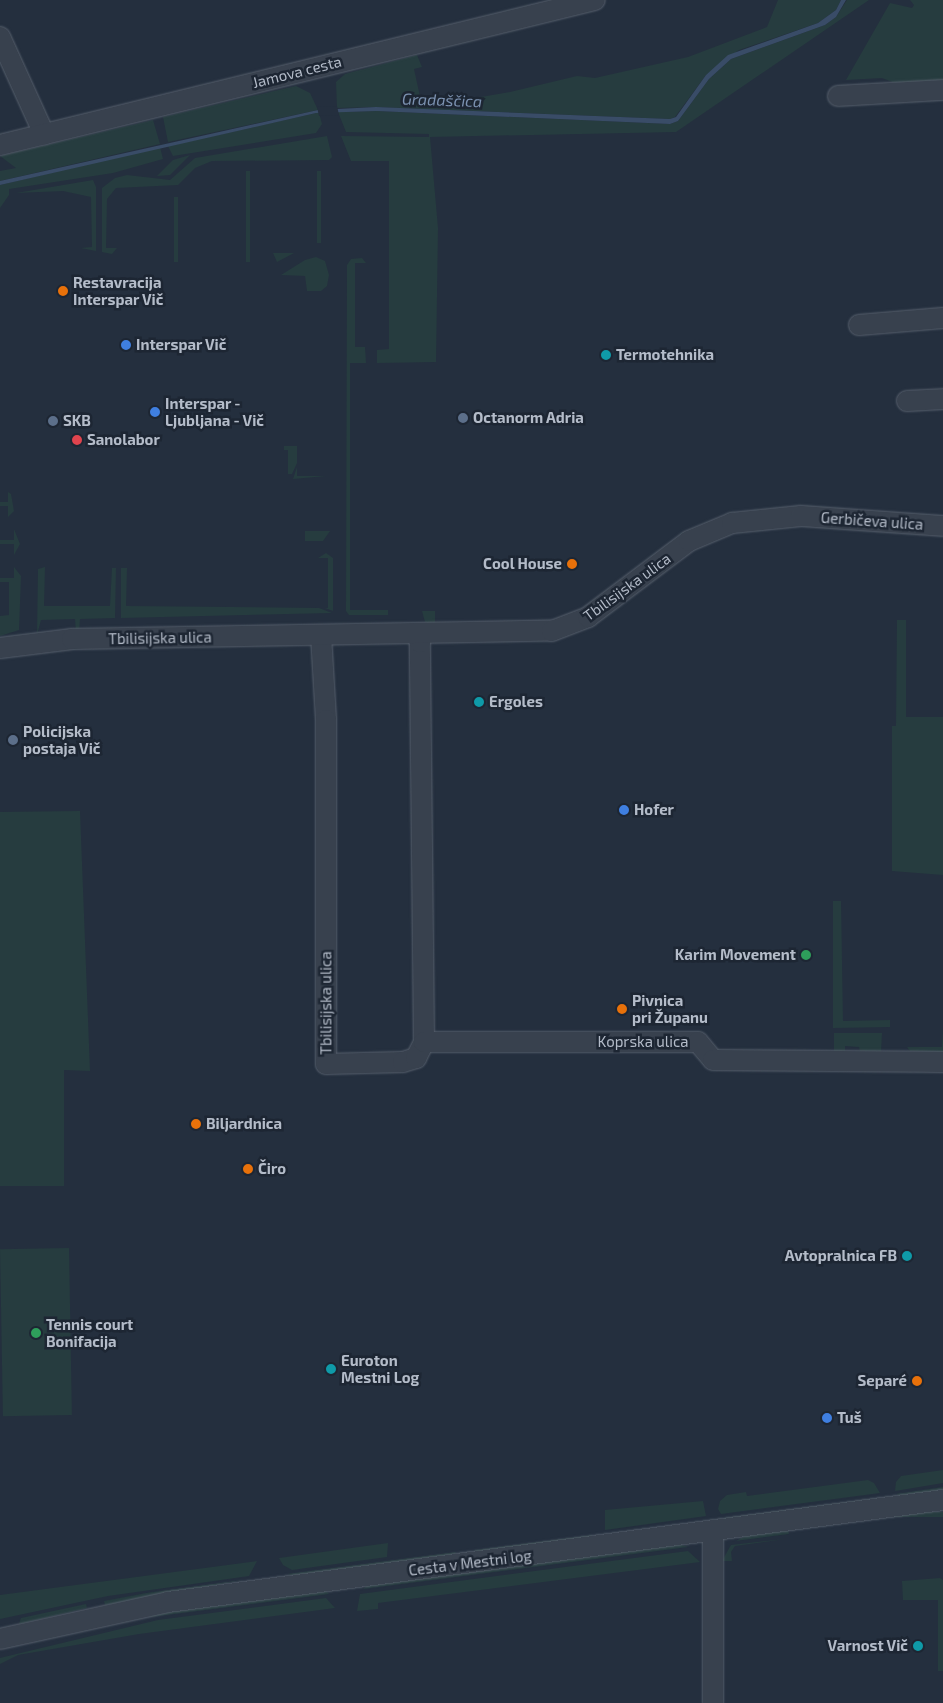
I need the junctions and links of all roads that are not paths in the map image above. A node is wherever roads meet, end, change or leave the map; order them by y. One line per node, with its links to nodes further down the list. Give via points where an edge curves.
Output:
1 (595, 0): 5 (street, Jamova cesta)
2 (0, 37): 5 (street)
3 (943, 90): 4 (street)
4 (838, 96)
5 (44, 134): 6 (street, Jamova cesta)
6 (0, 145)
7 (943, 318): 8 (street)
8 (859, 325)
9 (943, 399): 10 (street)
10 (907, 401)
11 (801, 516): 12 (street, Gerbičeva ulica); 13 (street, Tbilisijska ulica, via 732,523 689,541 616,597 565,628 532,633)
12 (943, 526)
13 (416, 634): 14 (street, Tbilisijska ulica); 16 (street, via 420,642)
14 (321, 635): 15 (street, Tbilisijska ulica, via 72,639); 16 (street, Tbilisijska ulica, via 326,720 326,1064 403,1062 416,1058)
15 (0, 648)
16 (424, 1042): 17 (street, Koprska ulica, via 698,1042 714,1060)
17 (943, 1062)
18 (943, 1500): 19 (street, Cesta v Mestni log)
19 (713, 1532): 20 (street, Cesta v Mestni log, via 168,1602); 21 (street)
20 (0, 1640)
21 (713, 1703)

